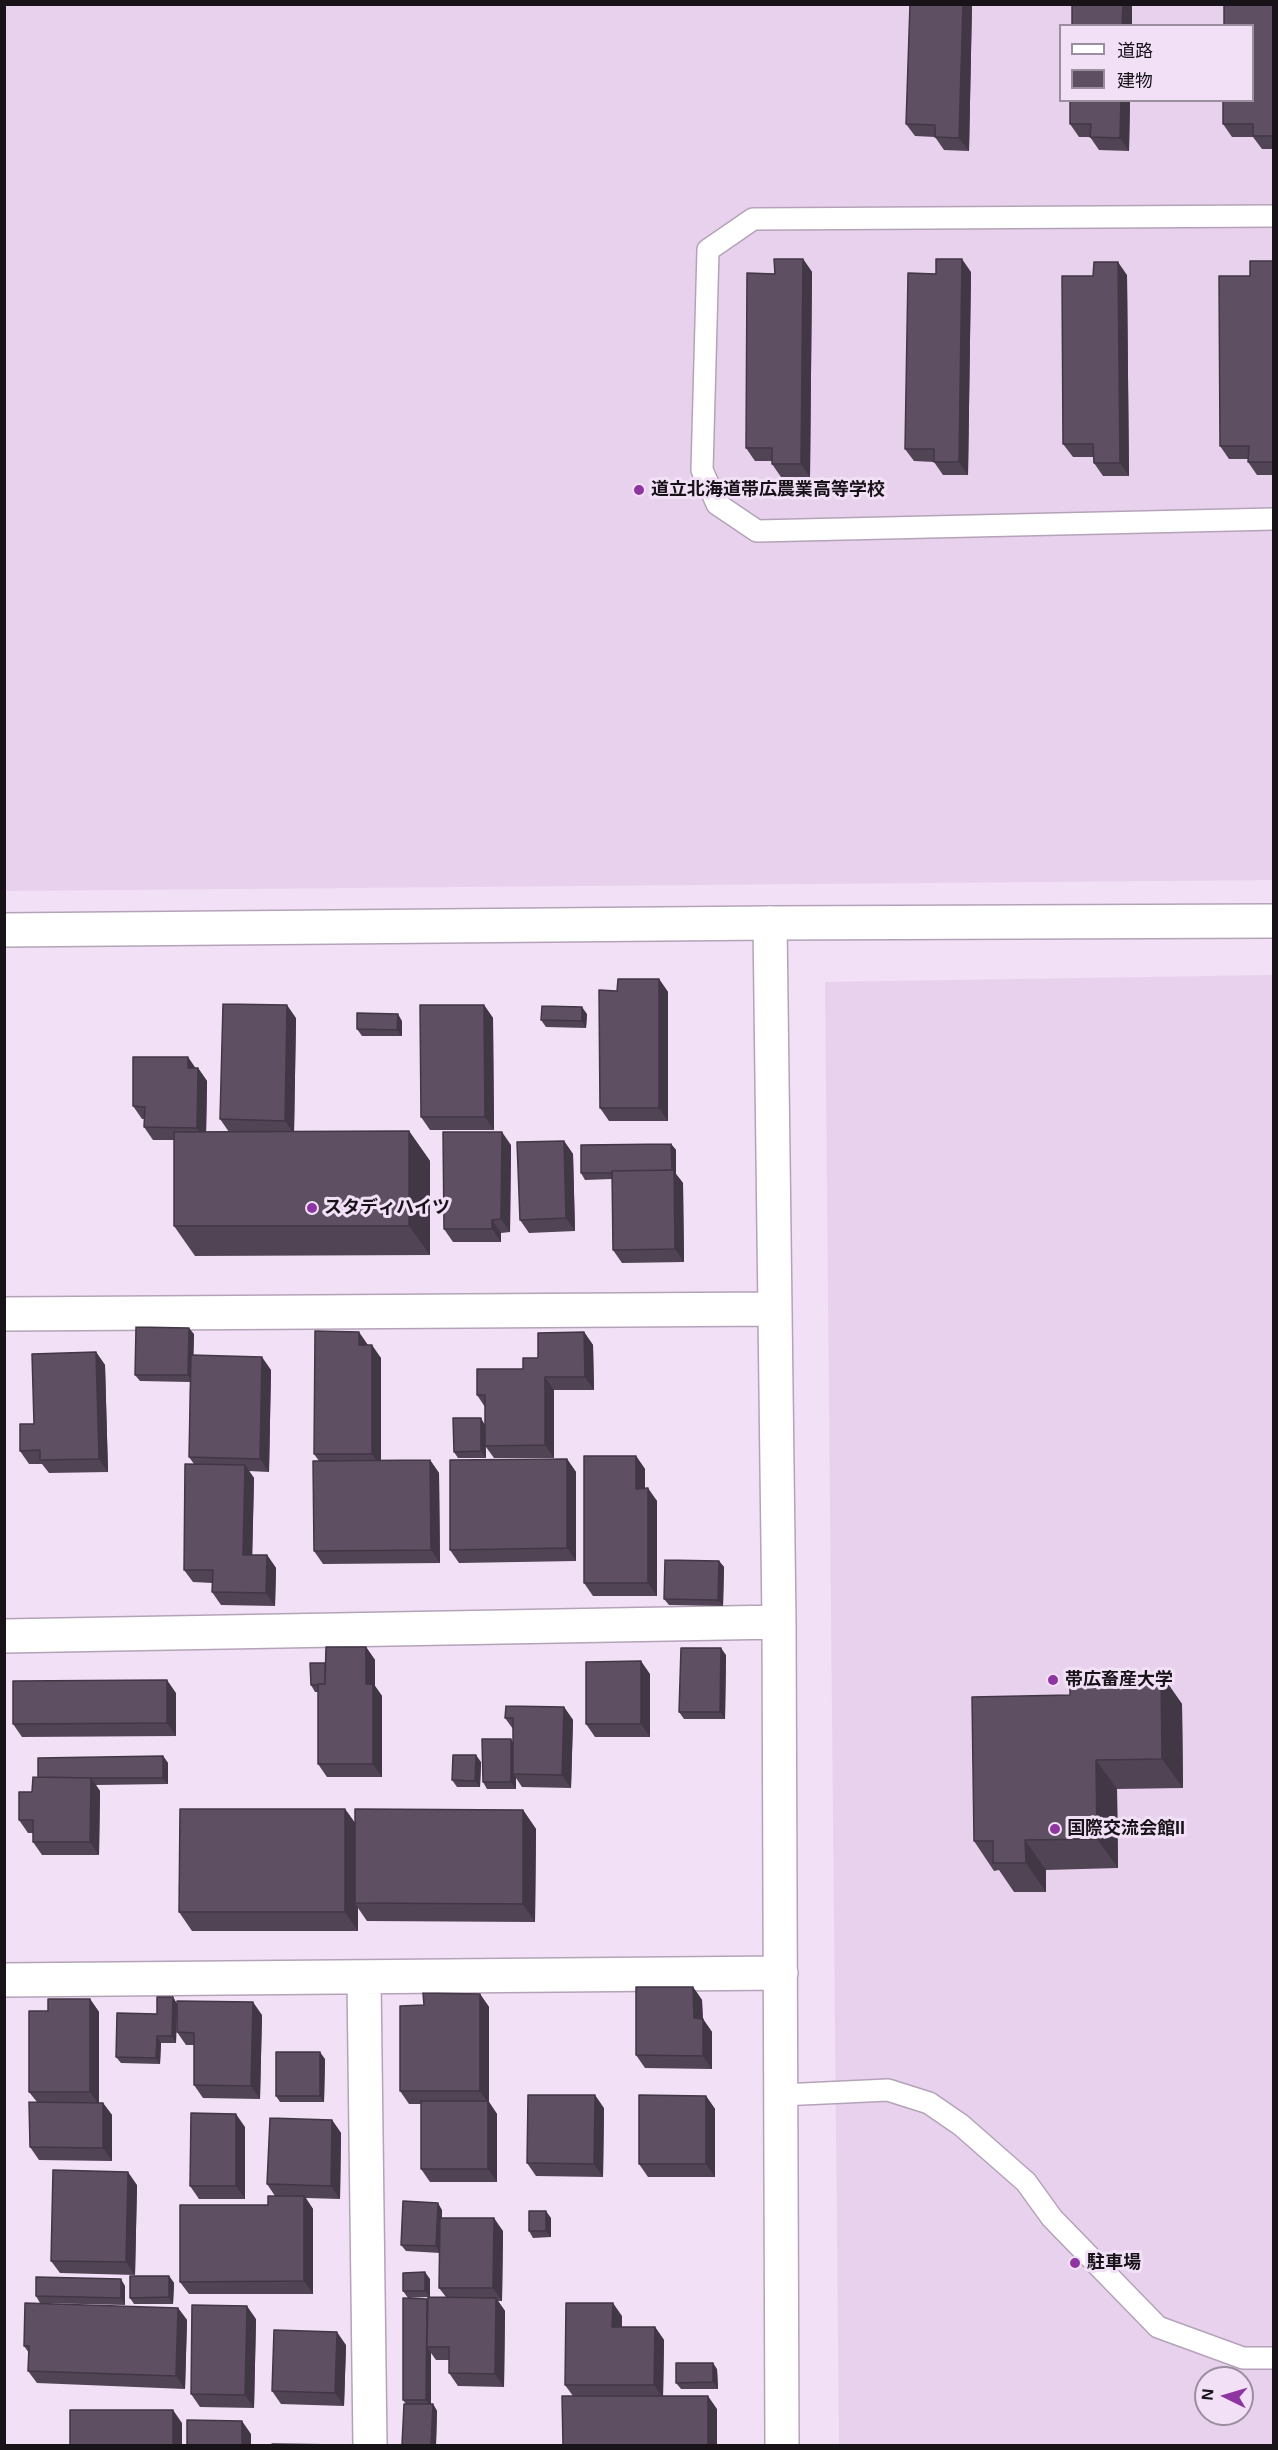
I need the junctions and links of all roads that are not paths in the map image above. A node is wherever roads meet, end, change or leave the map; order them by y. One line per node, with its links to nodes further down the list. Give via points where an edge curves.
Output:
1 (1274, 216): 2 (lane, via 753,219 708,250 702,470 717,504 757,531)
2 (1274, 519)
3 (1274, 921): 4 (street)
4 (770, 923): 5 (street); 6 (street)
5 (4, 930)
6 (775, 1309): 7 (street); 8 (street)
7 (4, 1314)
8 (779, 1622): 9 (street); 10 (street)
9 (4, 1636)
10 (781, 1973): 11 (street); 13 (street)
11 (364, 1979): 12 (street); 15 (street)
12 (4, 1980)
13 (781, 2095): 14 (lane, via 888,2090 929,2103 1026,2182 1052,2218 1158,2327 1243,2358); 16 (street)
14 (1274, 2358)
15 (370, 2445)
16 (782, 2445)

